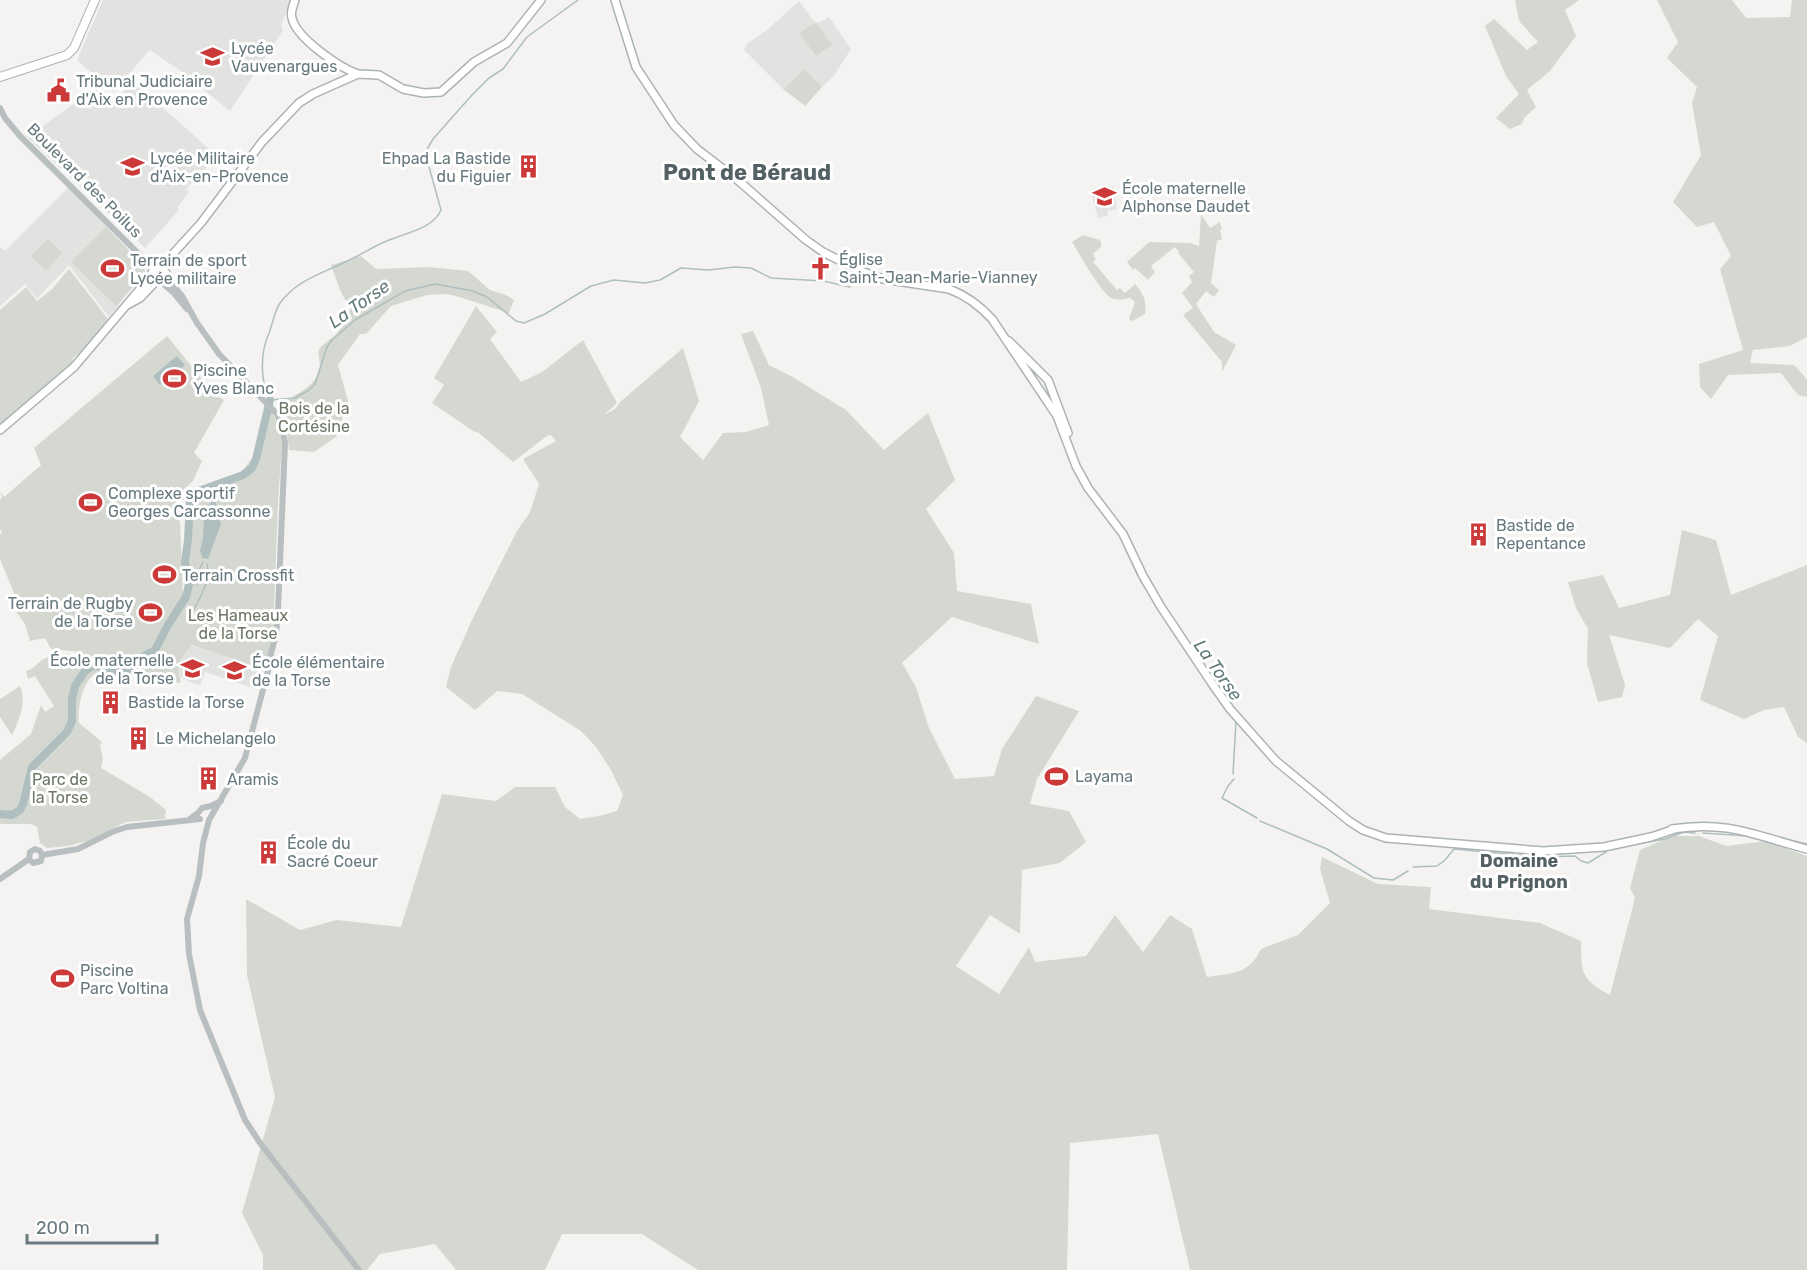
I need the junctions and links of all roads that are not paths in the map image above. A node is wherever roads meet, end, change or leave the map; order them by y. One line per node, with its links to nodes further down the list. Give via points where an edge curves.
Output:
1 (95, 0): 6 (main road, via 74,48 67,55)
2 (295, 0): 5 (main road, via 291,14 296,28 335,61)
3 (541, 0): 5 (main road, via 507,43 474,62 441,92 403,89 379,75)
4 (615, 0): 9 (main road, via 643,81 674,125 697,149 815,247 883,279 958,292 987,314)
5 (343, 75): 8 (main road, via 333,86 306,98 281,120)
6 (0, 77)
7 (0, 108): 8 (street, Boulevard des Poilus, via 27,144)
8 (159, 275): 14 (main road, via 128,301 74,367); 16 (street, Boulevard des Poilus, via 182,296 219,354 270,406 280,420 285,442 276,635 243,765 221,801)
9 (1002, 334): 10 (main road); 11 (main road)
10 (1027, 358): 11 (main road); 12 (main road, via 1045,376)
11 (1020, 363): 13 (main road)
12 (1054, 394): 13 (main road); 15 (main road)
13 (1042, 396): 15 (main road, via 1057,416)
14 (0, 430)
15 (1084, 480): 17 (main road, via 1123,534 1148,586 1230,709 1276,761 1363,830 1394,839 1533,850 1604,847 1695,825 1725,827)
16 (205, 815): 18 (street, via 187,821 127,827 78,849 42,855 37,863 29,859); 19 (street, via 207,831 186,927 200,1010 245,1120)
17 (1807, 849)
18 (0, 879)
19 (358, 1270)

